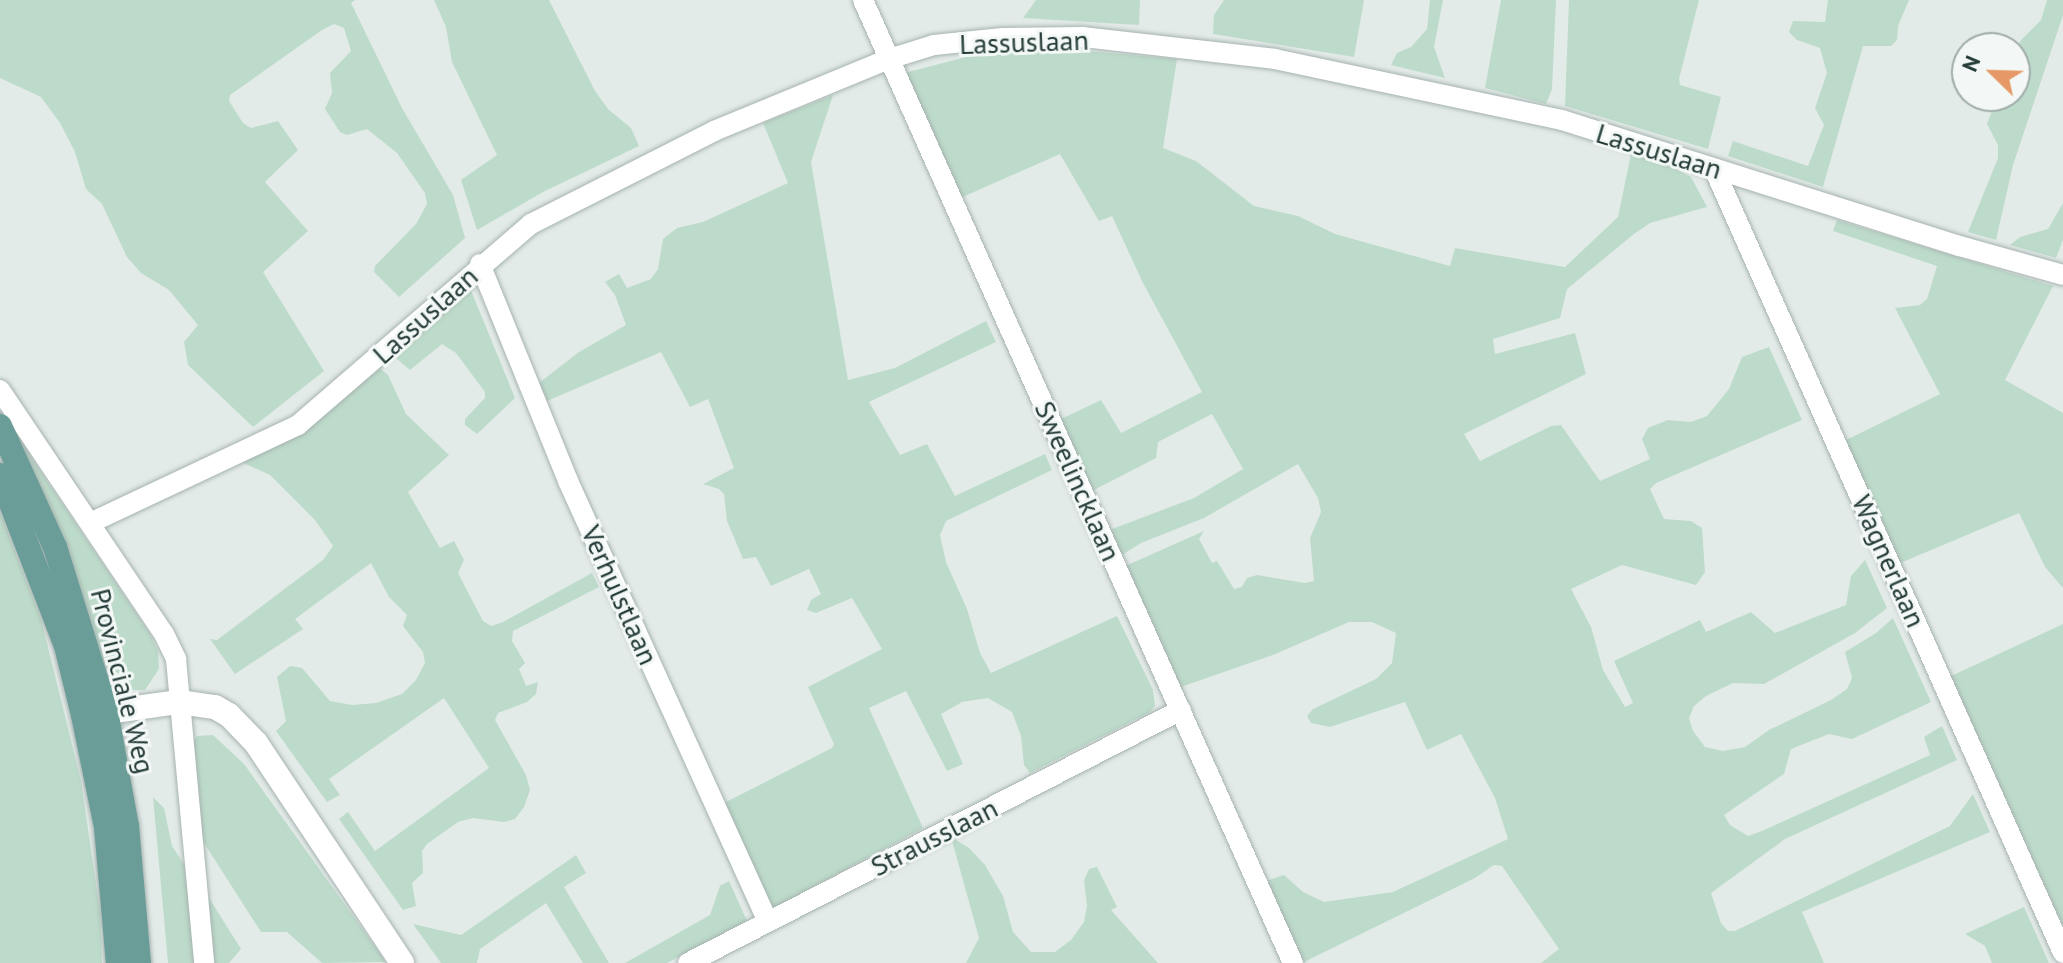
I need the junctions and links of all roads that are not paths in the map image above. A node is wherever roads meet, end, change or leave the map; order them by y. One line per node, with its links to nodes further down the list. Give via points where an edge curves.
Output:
1 (863, 0): 2 (street, Sweelincklaan)
2 (889, 59): 3 (street, Lassuslaan, via 934,45 1083,37 1275,59 1562,120); 4 (street, Lassuslaan, via 714,131 588,193 531,224); 11 (street, Sweelincklaan)
3 (1714, 169): 5 (street, Lassuslaan); 14 (street, Wagnerlaan)
4 (480, 264): 9 (street, Lassuslaan, via 298,425); 13 (street, Verhulstlaan, via 568,481)
5 (2063, 275)
6 (0, 390): 9 (street)
7 (0, 426): 12 (main road, Provinciale Weg, via 55,547)
8 (0, 475): 12 (main road, Provinciale Weg)
9 (90, 523): 10 (street, via 164,634 176,659)
10 (179, 702): 12 (main road); 17 (street); 18 (main road, via 215,707 246,730)
11 (1181, 710): 13 (street, Strausslaan); 20 (street, Sweelincklaan)
12 (94, 713): 15 (main road, Provinciale Weg); 16 (main road, Provinciale Weg, via 127,826)
13 (768, 922): 19 (street, Strausslaan)
14 (2063, 953)
15 (118, 963)
16 (139, 963)
17 (204, 963)
18 (402, 963)
19 (688, 963)
20 (1293, 963)

